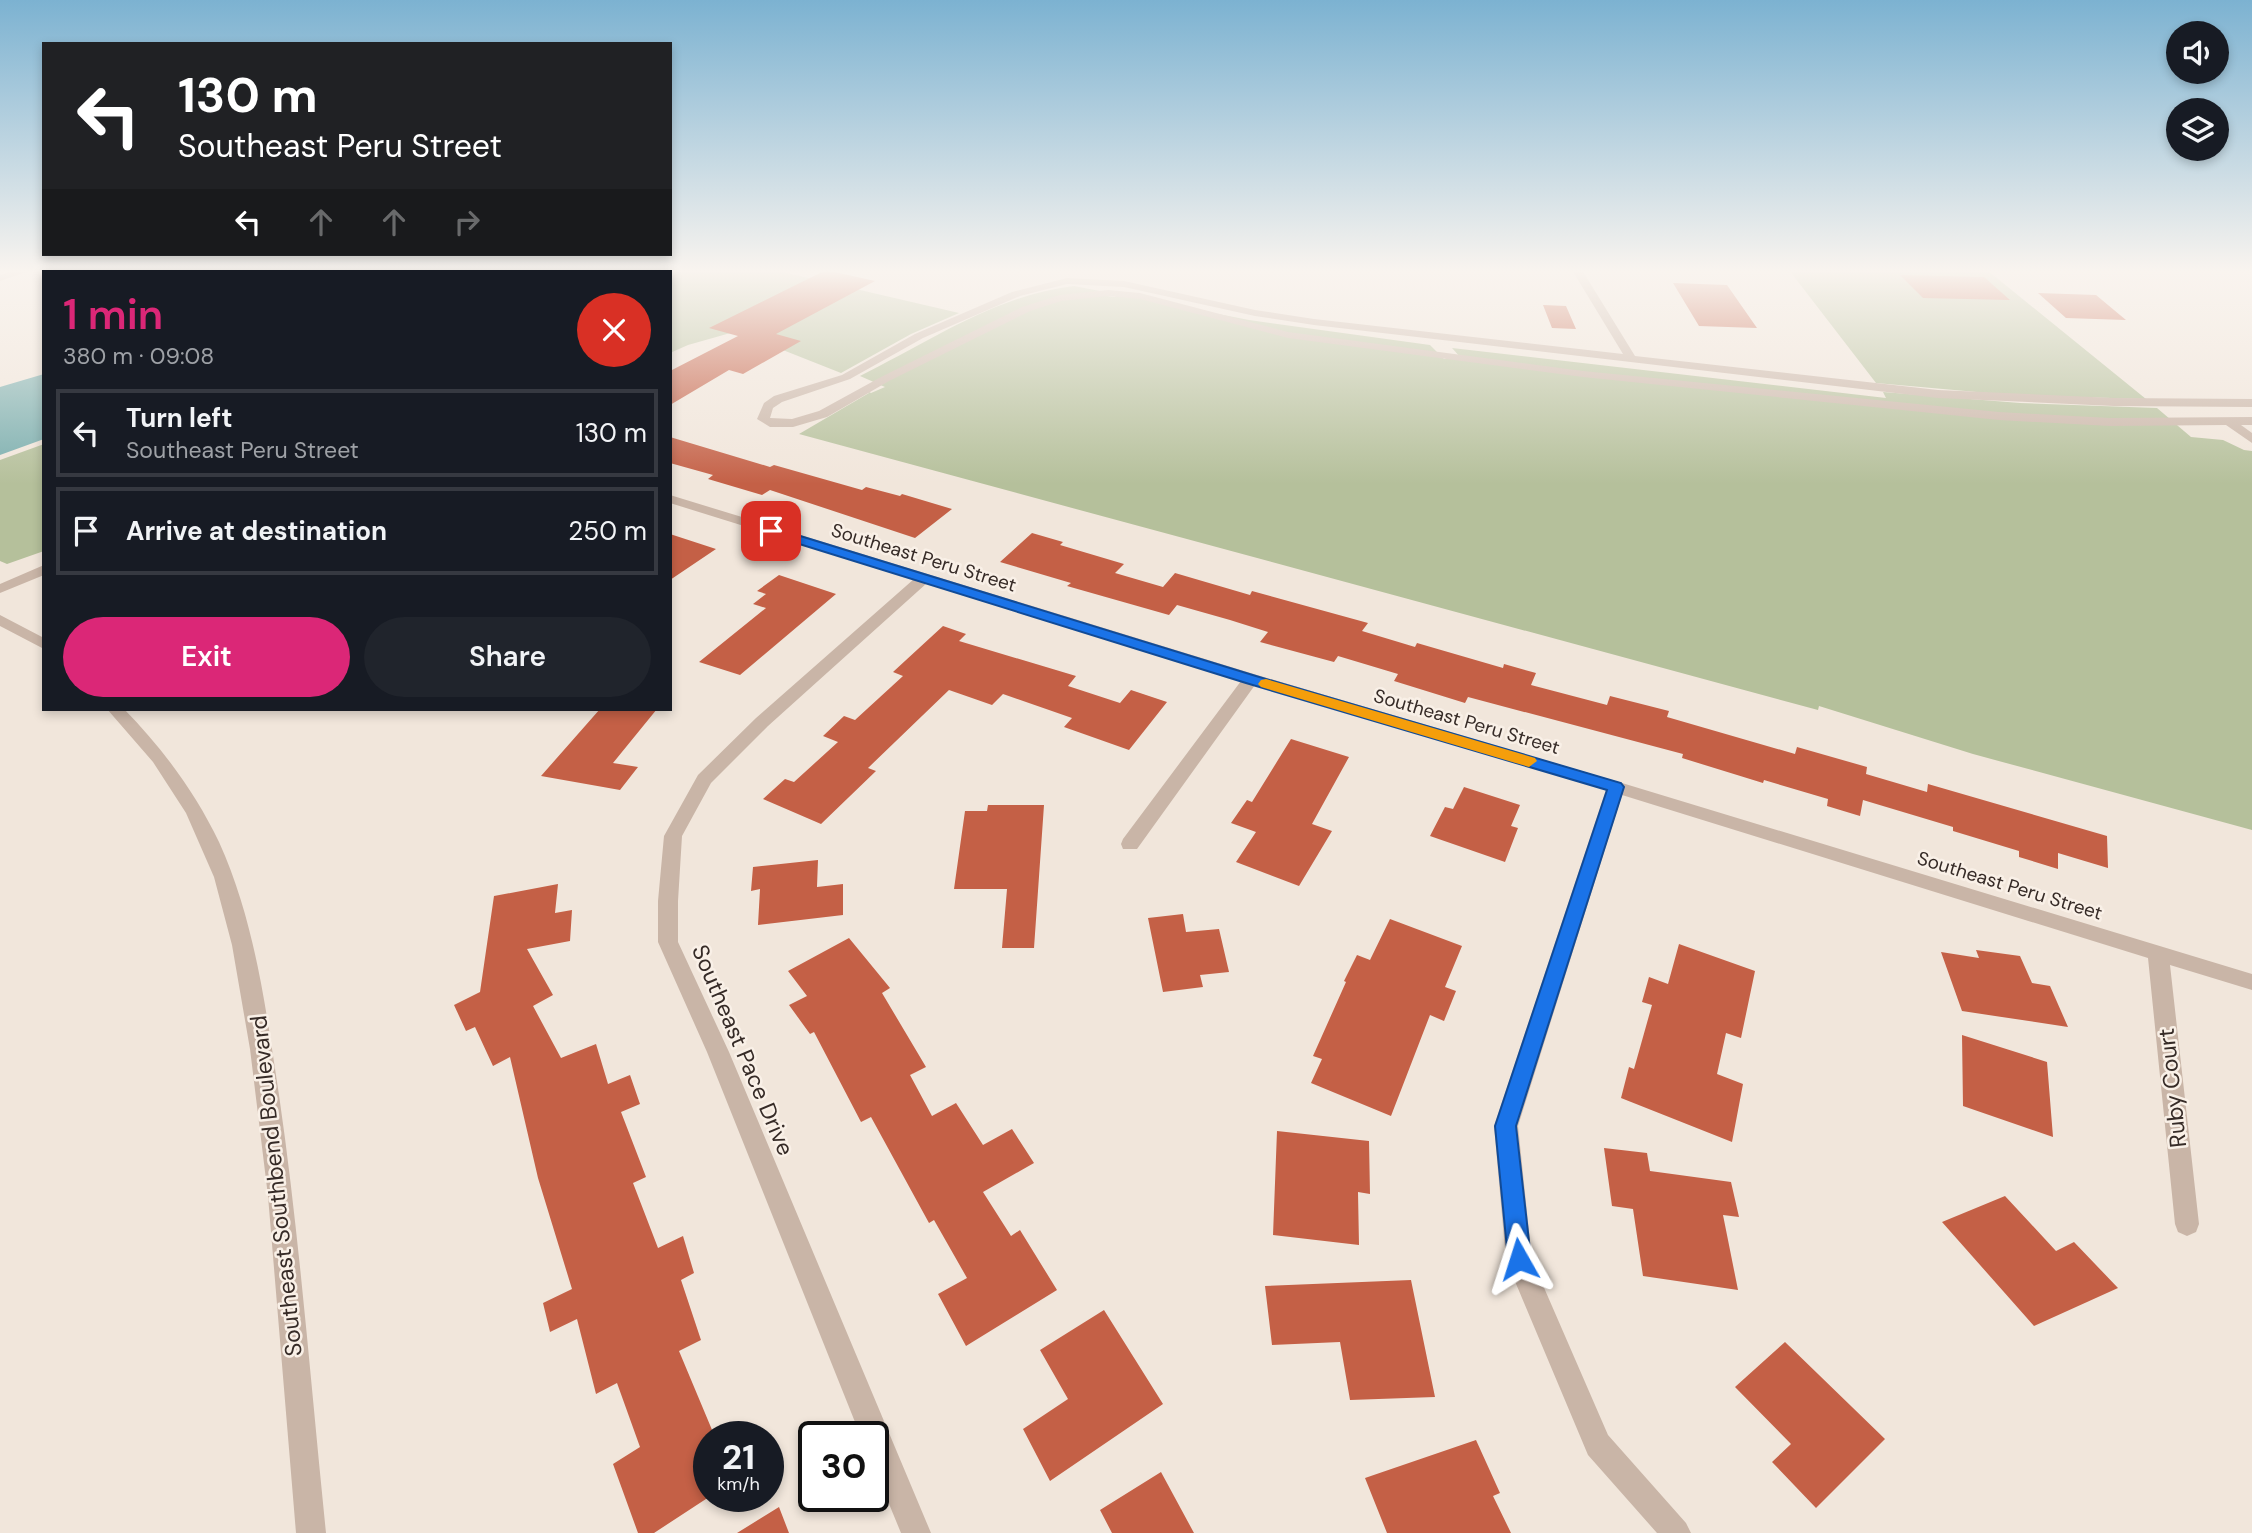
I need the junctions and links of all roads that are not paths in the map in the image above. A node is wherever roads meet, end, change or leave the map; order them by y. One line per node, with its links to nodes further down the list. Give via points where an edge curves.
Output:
1 (909, 342): 9 (street)
2 (962, 342): 10 (street)
3 (1343, 342): 7 (street)
4 (1439, 342): 7 (street)
5 (1489, 342): 8 (street)
6 (1621, 342): 8 (street)
7 (1449, 354): 15 (street, via 1583,374 1963,414)
8 (1630, 357): 12 (street, via 1938,394)
9 (846, 377): 10 (street); 10 (street, via 778,400 768,406 764,419 781,423 806,420)
10 (871, 387)
11 (2252, 403): 13 (street)
12 (2204, 404): 13 (street); 15 (street)
13 (2236, 404): 14 (street)
14 (2252, 414)
15 (2227, 421): 16 (street); 17 (street)
16 (2252, 421)
17 (2252, 439)
18 (672, 500): 20 (street, Southeast Peru Street)
19 (42, 570): 21 (street)
20 (923, 579): 24 (street, Southeast Peru Street); 32 (street, Southeast Pace Drive, via 704,779 673,836 668,901 668,942 718,1052)
21 (0, 589)
22 (0, 620): 23 (street)
23 (42, 643)
24 (1251, 679): 26 (street, Southeast Peru Street); 27 (street)
25 (117, 711): 31 (street, Southeast Southbend Boulevard, via 153,747 196,814 228,891 251,980 279,1172)
26 (1616, 787): 28 (street, Southeast Peru Street); 33 (street, via 1506,1126 1519,1259 1598,1445)
27 (1130, 845)
28 (2158, 952): 29 (street, Southeast Peru Street); 30 (street, Ruby Court)
29 (2252, 982)
30 (2187, 1224)
31 (311, 1533)
32 (916, 1533)
33 (1676, 1533)

